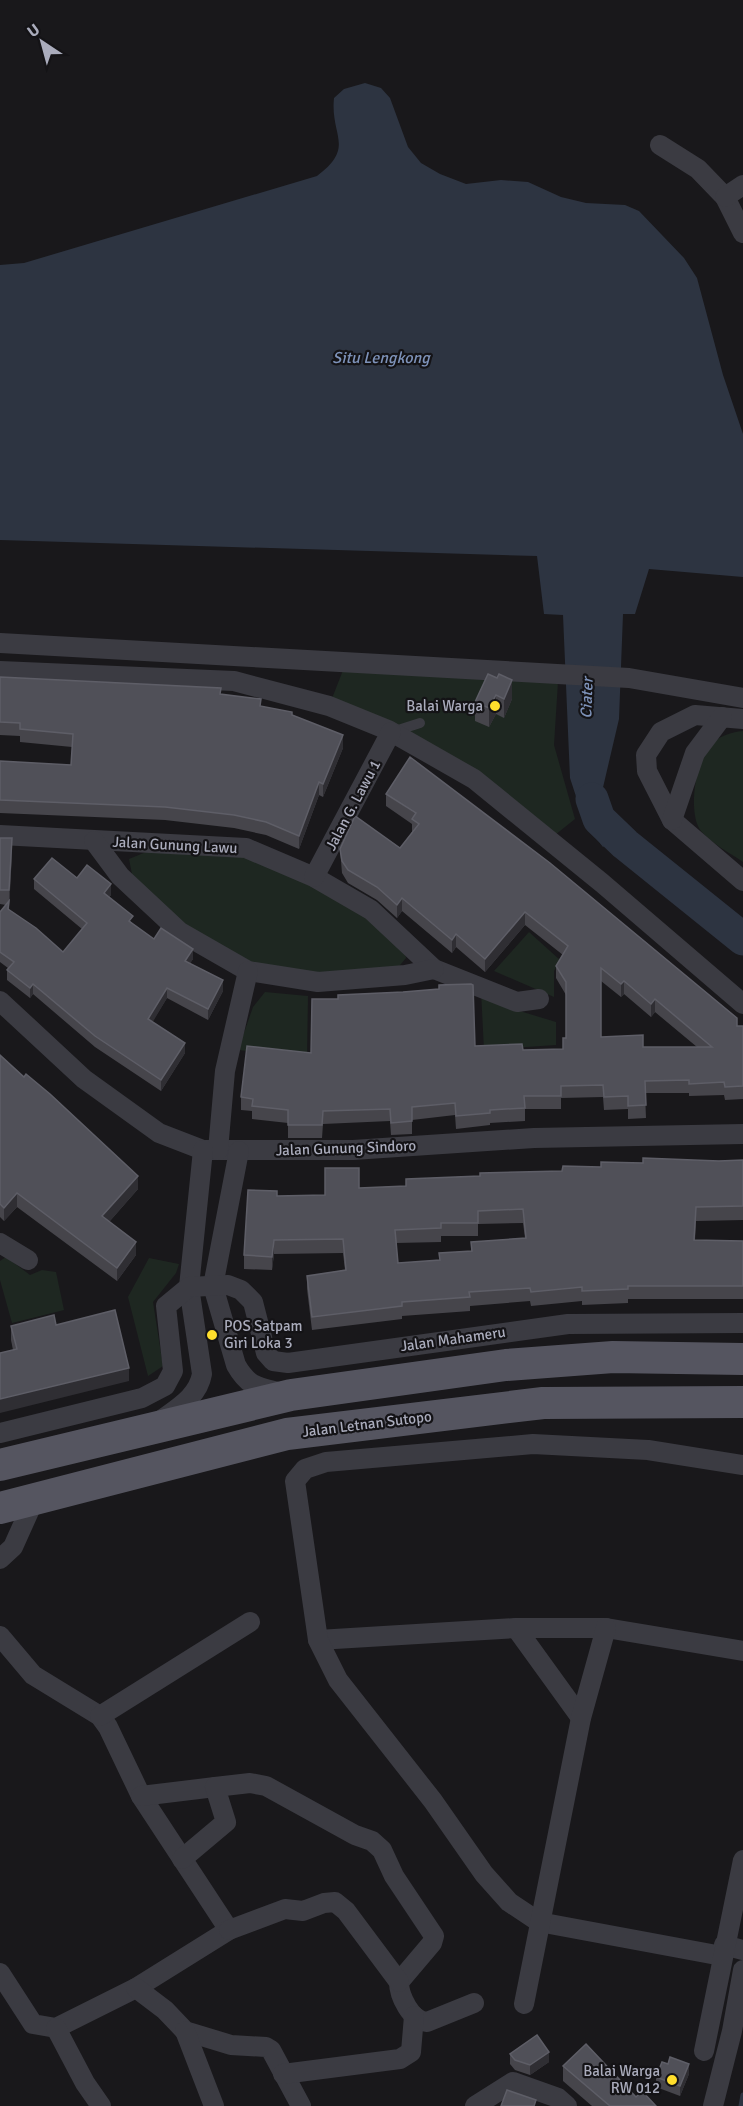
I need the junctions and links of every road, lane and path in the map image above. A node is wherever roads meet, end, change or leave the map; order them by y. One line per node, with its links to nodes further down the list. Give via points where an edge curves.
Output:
1 (660, 145): 3 (street, via 698,169)
2 (743, 184): 3 (street)
3 (725, 197): 4 (street)
4 (743, 233)
5 (0, 643): 7 (street, via 629,678)
6 (0, 671): 11 (street, via 234,681 329,706)
7 (743, 698)
8 (722, 717): 9 (street); 12 (street, via 695,753); 12 (street, via 695,715 677,722 661,732 646,755 647,771)
9 (743, 719)
10 (420, 723): 11 (lane)
11 (392, 732): 15 (street, Jalan G. Lawu 1); 21 (street, via 474,779)
12 (672, 820): 16 (street)
13 (0, 835): 14 (street, Jalan Gunung Lawu)
14 (94, 841): 15 (street, Jalan Gunung Lawu, via 246,848); 18 (street, Jalan Gunung Lawu, via 120,876 180,932)
15 (314, 877): 17 (street, Jalan Gunung Lawu, via 375,913)
16 (743, 881)
17 (434, 969): 18 (street, Jalan Gunung Lawu, via 318,982); 19 (street, Jalan Gunung Lawu, via 517,1002)
18 (248, 971): 23 (street)
19 (539, 999)
20 (0, 1001): 23 (street, Jalan Gunung Sindoro, via 93,1086 159,1133)
21 (743, 1004)
22 (743, 1134): 24 (street, Jalan Gunung Sindoro, via 534,1138 353,1150)
23 (211, 1150): 24 (street, Jalan Gunung Sindoro); 28 (street)
24 (238, 1151): 27 (street)
25 (0, 1243): 26 (street)
26 (28, 1260)
27 (213, 1286): 28 (street, Jalan Mahameru); 29 (street, Jalan Mahameru, via 228,1285 248,1296 266,1353 273,1361 288,1363 568,1324); 31 (street, via 242,1377 252,1386)
28 (189, 1287): 33 (street, via 202,1374 200,1386); 34 (street, via 166,1306 174,1371 165,1386 142,1398)
29 (743, 1323)
30 (743, 1359): 31 (main road, via 613,1357 506,1365)
31 (291, 1395): 33 (main road)
32 (743, 1402): 37 (main road, Jalan Letnan Sutopo, via 543,1403 287,1434)
33 (150, 1429): 35 (main road)
34 (0, 1433)
35 (0, 1465)
36 (743, 1465): 43 (street, via 648,1450 533,1444 326,1462 305,1469 295,1480)
37 (17, 1509): 38 (street, via 13,1547)
38 (0, 1559)
39 (250, 1622): 45 (street)
40 (516, 1628): 41 (street); 43 (street); 46 (street)
41 (606, 1628): 44 (street); 46 (street)
42 (0, 1636): 45 (street, via 33,1675)
43 (318, 1640): 51 (street, via 338,1680 433,1801 484,1875 509,1902)
44 (743, 1651)
45 (100, 1716): 48 (street)
46 (581, 1718): 51 (street)
47 (215, 1787): 48 (street); 49 (street, via 226,1822); 56 (street, via 250,1783 266,1786 355,1835 372,1840 382,1850 394,1876 434,1936)
48 (141, 1796): 49 (street)
49 (182, 1859): 52 (street)
50 (743, 1860): 53 (street)
51 (539, 1922): 53 (street); 59 (street)
52 (229, 1930): 56 (street, via 285,1909 303,1911 335,1902); 57 (street)
53 (727, 1956): 55 (street); 63 (street)
54 (0, 1972): 61 (street, via 33,2024)
55 (742, 1973): 70 (street)
56 (399, 1982): 60 (street)
57 (136, 1988): 61 (street); 62 (street)
58 (474, 2003): 60 (street, via 427,2022)
59 (524, 2004)
60 (414, 2016): 64 (street, via 411,2052 400,2059)
61 (56, 2028): 65 (street)
62 (185, 2031): 64 (street, via 231,2044 266,2047); 66 (street)
63 (704, 2051)
64 (283, 2074): 67 (street)
65 (101, 2106)
66 (214, 2106)
67 (301, 2106)
68 (475, 2106): 69 (street, via 513,2082 558,2098)
69 (567, 2106)
70 (713, 2106)

